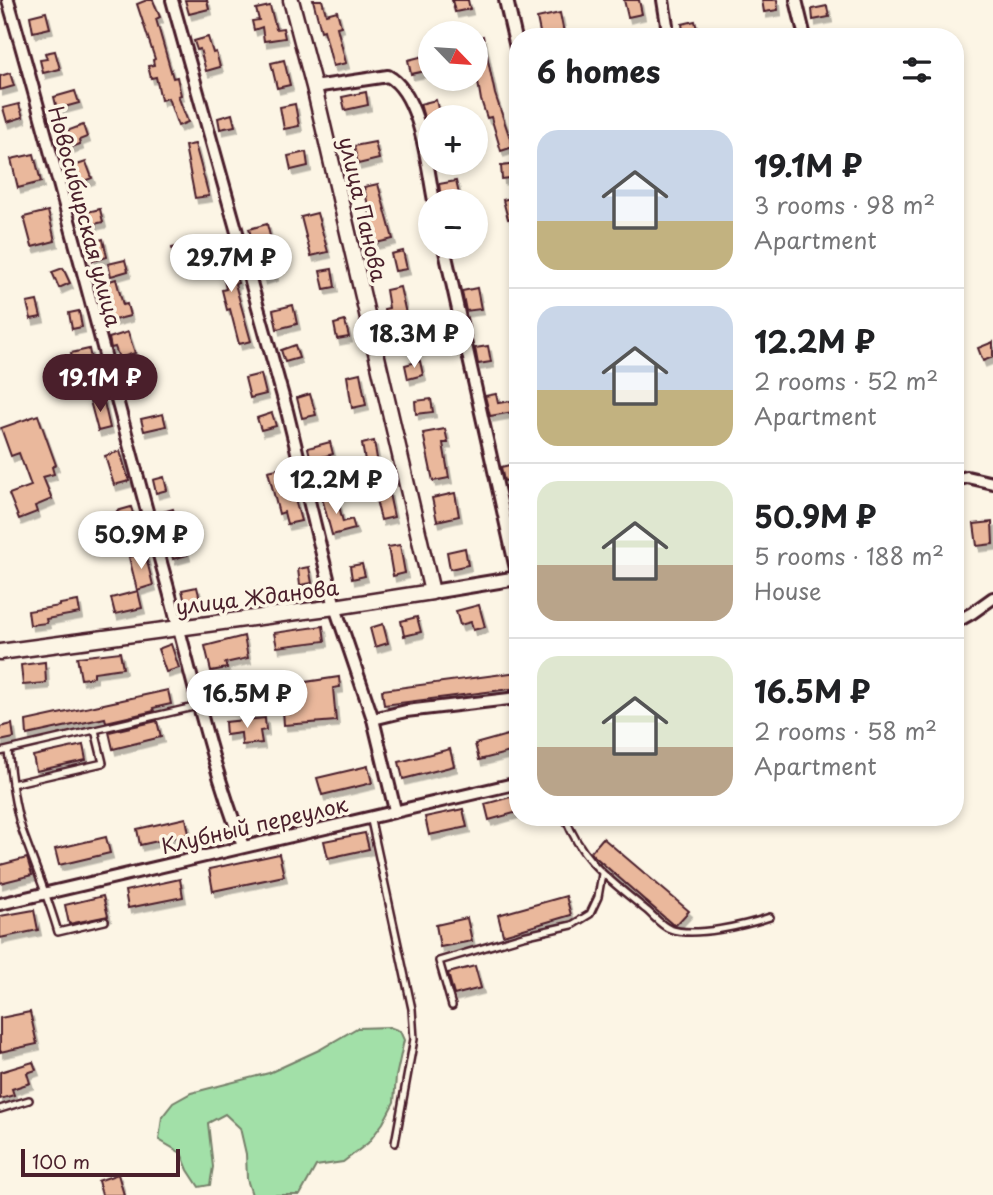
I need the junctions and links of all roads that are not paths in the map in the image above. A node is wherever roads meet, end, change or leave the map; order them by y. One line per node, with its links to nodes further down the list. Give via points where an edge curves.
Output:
1 (8, 0): 21 (street, Новосибирская улица)
2 (172, 0): 19 (street, via 287,411)
3 (291, 0): 10 (main road, улица Панова)
4 (506, 0): 8 (street)
5 (663, 0): 7 (street)
6 (796, 0): 9 (street)
7 (667, 25)
8 (512, 28)
9 (803, 28)
10 (314, 87): 11 (street, via 388,76 398,82 414,110); 17 (main road, улица Панова)
11 (431, 189)
12 (447, 259): 15 (street)
13 (964, 478): 14 (street)
14 (993, 483)
15 (509, 538)
16 (509, 579): 17 (street, улица Жданова)
17 (432, 592): 19 (main road, улица Жданова)
18 (993, 598): 20 (street)
19 (335, 607): 21 (main road, улица Жданова); 25 (street)
20 (964, 618)
21 (179, 627): 22 (main road, улица Жданова); 24 (street, Новосибирская улица)
22 (0, 652)
23 (509, 699): 25 (street)
24 (198, 706): 26 (lane); 34 (street, Новосибирская улица)
25 (373, 719): 31 (street)
26 (94, 730): 27 (lane); 29 (lane, via 103,762)
27 (8, 751): 28 (lane); 29 (lane)
28 (0, 752)
29 (12, 783): 36 (lane, via 22,830)
30 (509, 785): 31 (street, Клубный переулок)
31 (396, 810): 32 (street, Клубный переулок)
32 (370, 816): 34 (street, Клубный переулок); 43 (lane, via 412,1009 414,1039)
33 (569, 826): 35 (lane, via 576,843)
34 (243, 846): 36 (street, Клубный переулок)
35 (602, 874): 38 (lane, via 669,929 703,932); 40 (lane, via 590,914 572,925 439,961)
36 (46, 893): 37 (street, Клубный переулок); 39 (lane, via 58,932)
37 (0, 904)
38 (770, 917)
39 (105, 921)
40 (452, 1006)
41 (29, 1100): 42 (lane)
42 (0, 1109)
43 (395, 1143)

